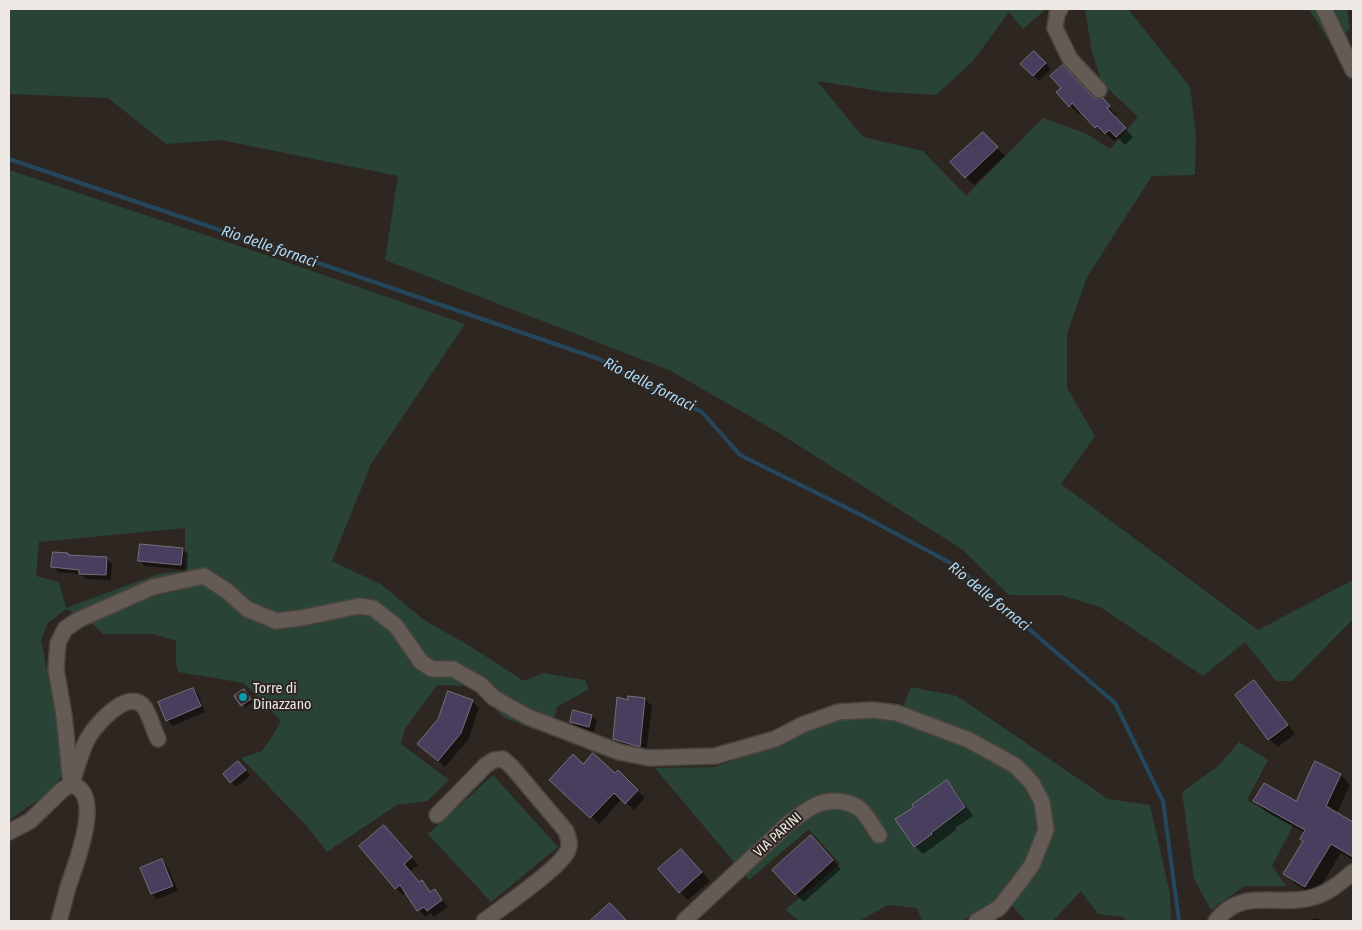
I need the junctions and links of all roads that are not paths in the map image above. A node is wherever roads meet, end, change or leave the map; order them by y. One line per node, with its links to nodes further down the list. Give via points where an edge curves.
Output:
1 (1060, 9): 4 (street, via 1055,28 1070,58)
2 (1324, 9): 3 (street)
3 (1353, 70)
4 (1099, 90)
5 (158, 738): 6 (street, via 144,707 133,701 125,702 104,719 87,740)
6 (71, 785): 8 (street, via 62,789 30,821); 11 (street, via 84,793 86,824); 14 (street, via 56,669 58,643 65,629 152,587 204,576 247,609 276,621 358,606 373,608 396,626 421,662 432,669 453,669 528,717 619,752 649,758 715,756 775,740 802,725 838,712 873,710 897,713 969,740 1016,766 1032,782 1042,802 1046,830 1032,865 1018,884 999,908)
7 (437, 815): 12 (street, via 486,765 494,760 503,760 566,831 569,849 564,857)
8 (9, 832)
9 (879, 835): 13 (street, VIA PARINI, via 860,809 849,803 826,801 816,804 788,824)
10 (1353, 872): 15 (street, via 1334,889 1314,897 1292,901 1242,901 1223,912)
11 (59, 921)
12 (484, 921)
13 (684, 921)
14 (977, 921)
15 (1216, 921)

